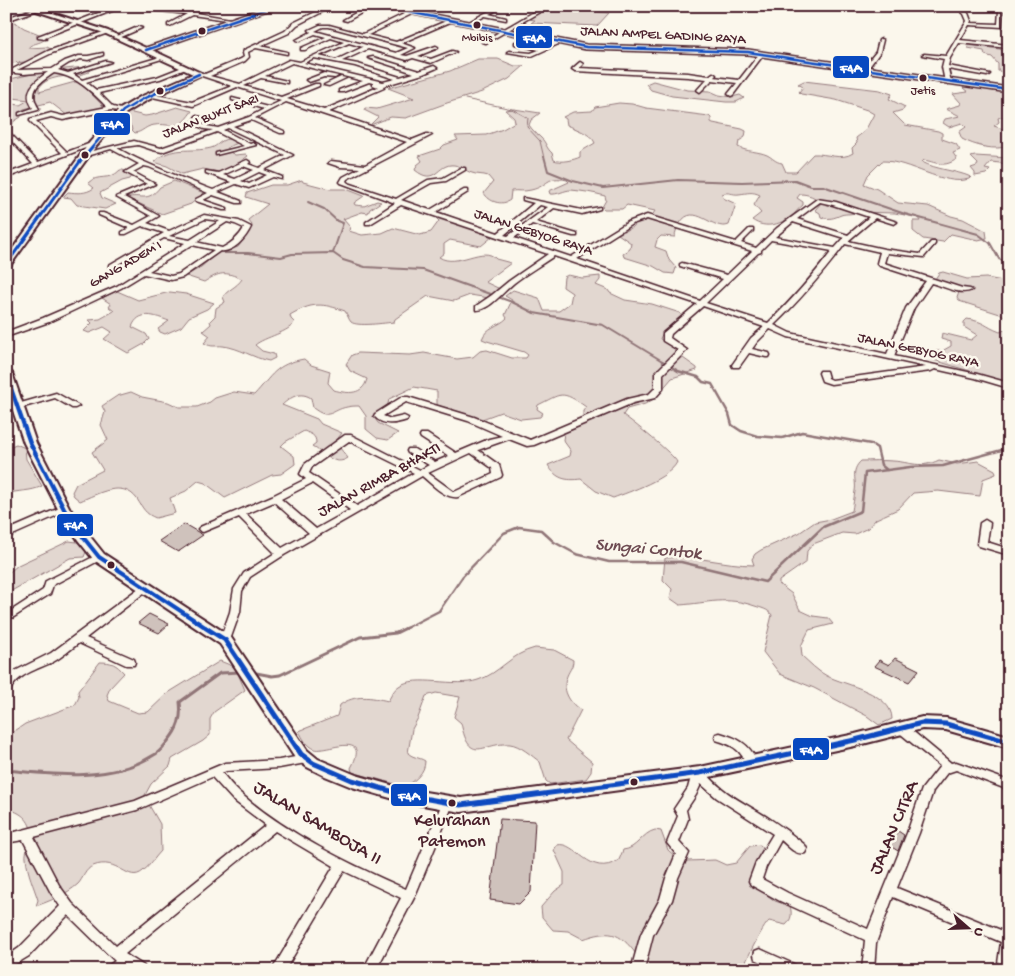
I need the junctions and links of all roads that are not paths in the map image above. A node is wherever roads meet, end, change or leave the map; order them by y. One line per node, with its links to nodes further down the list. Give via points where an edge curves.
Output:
1 (24, 6): 15 (main road)
2 (84, 6): 16 (street)
3 (121, 6): 16 (street); 18 (street)
4 (206, 6): 18 (street)
5 (276, 6): 22 (main road)
6 (332, 6): 47 (street)
7 (372, 6): 23 (street)
8 (377, 6): 17 (main road, JALAN AMPEL GADING RAYA)
9 (419, 6): 17 (street)
10 (502, 6): 19 (street)
11 (548, 6): 32 (street)
12 (958, 7): 13 (street); 27 (street, via 969,17)
13 (1001, 9): 14 (street); 29 (street)
14 (1009, 9)
15 (36, 10): 21 (street); 25 (main road)
16 (105, 12): 25 (street)
17 (409, 12): 24 (main road, JALAN AMPEL GADING RAYA); 35 (street)
18 (191, 13): 22 (street); 28 (street)
19 (485, 15): 20 (street); 26 (street)
20 (504, 19)
21 (6, 20)
22 (234, 20): 52 (main road)
23 (346, 20)
24 (452, 20): 26 (main road, JALAN AMPEL GADING RAYA); 46 (street)
25 (78, 23): 33 (main road); 38 (street, via 40,37)
26 (469, 23): 32 (main road, JALAN AMPEL GADING RAYA)
27 (968, 24): 29 (street); 44 (street)
28 (170, 25)
29 (1000, 26): 30 (street)
30 (1009, 26)
31 (140, 28): 36 (street)
32 (505, 30): 42 (street); 43 (main road, JALAN AMPEL GADING RAYA)
33 (106, 32): 36 (main road); 77 (street)
34 (313, 33): 35 (street, via 310,31 329,26); 37 (street); 39 (street)
35 (364, 35): 41 (street); 46 (street)
36 (117, 37): 52 (main road)
37 (330, 37): 41 (street); 51 (street)
38 (44, 38)
39 (298, 40)
40 (881, 40): 76 (street, via 878,52)
41 (349, 42): 48 (street); 62 (street)
42 (484, 42)
43 (561, 42): 53 (street); 59 (main road, JALAN AMPEL GADING RAYA, via 607,49)
44 (957, 42): 50 (street); 66 (street)
45 (517, 43): 53 (street)
46 (397, 44): 60 (street, via 413,48)
47 (257, 47): 57 (street); 85 (street, via 245,52 247,57 243,60)
48 (368, 47): 54 (street); 67 (street)
49 (436, 47): 63 (street)
50 (1009, 47)
51 (303, 49)
52 (146, 50): 64 (main road)
53 (544, 50): 56 (street, via 530,55)
54 (384, 51): 60 (street); 65 (street)
55 (454, 52): 68 (street)
56 (509, 52)
57 (285, 53)
58 (101, 54): 78 (street, via 87,59 80,57)
59 (762, 54): 76 (main road, JALAN AMPEL GADING RAYA); 95 (street)
60 (397, 55): 63 (street)
61 (924, 55): 66 (street)
62 (314, 57): 67 (street); 70 (street)
63 (410, 57): 68 (street); 80 (street, via 434,66)
64 (162, 58): 74 (main road); 92 (street)
65 (372, 58): 72 (street); 80 (street)
66 (948, 58): 75 (street)
67 (337, 61): 72 (street)
68 (427, 61)
69 (108, 62): 83 (street)
70 (302, 62): 79 (street); 87 (street, via 291,61)
71 (580, 64): 89 (street, via 575,69)
72 (356, 65): 79 (street); 90 (street)
73 (985, 65): 82 (street)
74 (186, 68): 85 (main road); 103 (street, via 158,78)
75 (945, 68): 82 (street); 96 (street)
76 (864, 70): 96 (main road, JALAN AMPEL GADING RAYA)
77 (9, 71): 78 (street)
78 (53, 71): 83 (street); 112 (street, via 34,86 30,101 36,108)
79 (340, 72): 93 (street)
80 (421, 73): 90 (street)
81 (714, 73): 89 (street)
82 (980, 73): 84 (street)
83 (69, 74): 92 (street)
84 (987, 74)
85 (202, 75): 99 (street); 105 (main road)
86 (330, 75): 88 (street); 91 (street)
87 (261, 76): 94 (street); 99 (street)
88 (344, 78): 93 (street); 98 (street)
89 (710, 78): 95 (street); 100 (street)
90 (401, 79): 93 (street, via 382,83)
91 (309, 80)
92 (83, 81): 103 (street)
93 (368, 81): 102 (street); 111 (street, via 382,87)
94 (285, 82)
95 (740, 82): 104 (street)
96 (948, 82): 101 (main road, JALAN AMPEL GADING RAYA)
97 (317, 84): 107 (street)
98 (326, 85)
99 (239, 86): 105 (street, via 194,104); 107 (street)
100 (700, 90)
101 (1009, 90)
102 (341, 91)
103 (95, 92): 108 (street)
104 (731, 94)
105 (151, 96): 110 (main road)
106 (234, 99): 109 (street)
107 (284, 100): 109 (street, JALAN BUKIT SARI); 111 (street)
108 (111, 108): 110 (street); 125 (street, via 62,118 51,115 32,120)
109 (268, 109): 114 (street, JALAN BUKIT SARI)
110 (123, 111): 122 (main road)
111 (324, 112): 121 (street)
112 (21, 114)
113 (198, 117): 116 (street, via 195,123)
114 (251, 118): 115 (street, JALAN BUKIT SARI); 118 (street)
115 (230, 125): 116 (street, JALAN BUKIT SARI); 120 (street)
116 (216, 129): 123 (street, JALAN BUKIT SARI, via 160,150 137,143); 124 (street)
117 (6, 131): 130 (street)
118 (282, 132)
119 (429, 135): 121 (street)
120 (260, 142): 124 (street); 133 (street, via 290,155)
121 (412, 142): 131 (street, JALAN GEBYOG RAYA)
122 (93, 144): 125 (street); 126 (main road)
123 (112, 148): 126 (street, JALAN BUKIT SARI); 129 (street)
124 (249, 148): 127 (street)
125 (65, 153): 130 (street)
126 (86, 154): 178 (main road)
127 (218, 154)
128 (332, 163): 131 (street)
129 (144, 164): 141 (street); 157 (street, via 128,172 152,184 120,197 156,216)
130 (37, 165): 136 (street)
131 (365, 168): 144 (street, JALAN GEBYOG RAYA, via 342,182)
132 (463, 169): 144 (street, via 444,180 430,181)
133 (259, 171): 135 (street); 137 (street, via 245,163); 139 (street)
134 (208, 172): 137 (street)
135 (273, 175): 138 (street); 139 (street, via 252,186)
136 (6, 176)
137 (218, 176): 139 (street)
138 (280, 178)
139 (235, 182): 141 (street)
140 (466, 191): 149 (street)
141 (211, 192): 143 (street); 148 (street, via 198,200)
142 (525, 199): 145 (street)
143 (238, 202)
144 (398, 202): 149 (street, JALAN GEBYOG RAYA); 156 (street)
145 (539, 202): 146 (street); 163 (street)
146 (552, 207): 147 (street, via 582,212); 154 (street)
147 (598, 208)
148 (225, 209)
149 (430, 212): 163 (street, JALAN GEBYOG RAYA)
150 (102, 214): 158 (street)
151 (874, 216): 153 (street, via 820,200); 155 (street); 164 (street)
152 (226, 220): 161 (street, via 204,217); 168 (street, GANG ADEM I); 171 (street, via 245,225 248,229 228,248)
153 (795, 220): 164 (street); 165 (street)
154 (531, 222): 162 (street); 166 (street)
155 (894, 222)
156 (368, 223)
157 (143, 224): 158 (street); 161 (street)
158 (135, 228): 160 (street)
159 (752, 230): 170 (street)
160 (124, 233)
161 (166, 235): 168 (street); 179 (street)
162 (576, 235)
163 (498, 236): 166 (street, JALAN GEBYOG RAYA)
164 (849, 237): 167 (street)
165 (770, 238): 172 (street); 173 (street)
166 (509, 239): 175 (street, JALAN GEBYOG RAYA)
167 (843, 242): 173 (street); 174 (street)
168 (188, 243): 171 (street); 180 (street, GANG ADEM I)
169 (933, 243): 174 (street, via 918,256)
170 (737, 244): 172 (street); 176 (street, via 647,217 630,223)
171 (219, 249): 180 (street, via 181,276 171,278)
172 (758, 250): 181 (street)
173 (835, 250): 186 (street, via 813,281)
174 (884, 251): 182 (street, via 882,265)
175 (554, 253): 176 (street, JALAN GEBYOG RAYA); 185 (street)
176 (573, 259): 184 (street, JALAN GEBYOG RAYA)
177 (682, 265): 181 (street)
178 (6, 266)
179 (111, 266)
180 (142, 272): 187 (street, GANG ADEM I, via 119,287)
181 (729, 278): 184 (street)
182 (930, 280): 183 (street); 190 (street, via 910,308)
183 (968, 290)
184 (702, 303): 186 (street, JALAN GEBYOG RAYA); 200 (street, via 665,336 683,350 658,374 659,389 652,396 630,401 531,443)
185 (479, 308)
186 (769, 326): 188 (street); 190 (street, JALAN GEBYOG RAYA, via 788,335)
187 (6, 335)
188 (748, 350): 189 (street); 191 (street)
189 (766, 355)
190 (889, 358): 192 (street, JALAN GEBYOG RAYA)
191 (736, 365)
192 (939, 368): 194 (street, via 831,382); 195 (street, JALAN GEBYOG RAYA)
193 (6, 373): 197 (main road)
194 (823, 373)
195 (1009, 386)
196 (75, 406): 197 (street, via 56,395)
197 (17, 407): 208 (main road, via 30,443)
198 (404, 418): 200 (street, via 394,422 378,416 405,399 471,418)
199 (424, 436): 203 (street)
200 (510, 436): 201 (street, JALAN RIMBA BHAKTI)
201 (472, 450): 203 (street, JALAN RIMBA BHAKTI); 205 (street, via 496,467 498,475 455,495)
202 (411, 451): 204 (street)
203 (457, 457): 204 (street, JALAN RIMBA BHAKTI)
204 (435, 465): 205 (street, JALAN RIMBA BHAKTI)
205 (421, 472): 206 (street, via 349,434 306,468 304,474); 209 (street, JALAN RIMBA BHAKTI)
206 (311, 480): 207 (street); 209 (street)
207 (275, 498): 210 (street); 213 (street)
208 (64, 509): 214 (street); 217 (main road)
209 (357, 510): 213 (street, JALAN RIMBA BHAKTI)
210 (240, 514): 212 (street); 216 (street)
211 (985, 523): 215 (street, via 982,544)
212 (202, 529)
213 (316, 534): 216 (street, JALAN RIMBA BHAKTI)
214 (6, 535)
215 (1009, 552)
216 (281, 553): 221 (street, JALAN RIMBA BHAKTI, via 247,575 237,591 235,612)
217 (99, 557): 218 (main road); 219 (street, via 49,583 48,592)
218 (146, 587): 220 (street); 221 (main road)
219 (6, 619)
220 (78, 638): 222 (street); 223 (street, via 44,662 15,674)
221 (225, 640): 227 (main road)
222 (130, 662)
223 (6, 687)
224 (900, 727): 226 (main road, via 922,723 946,724); 228 (main road, via 855,740); 229 (street)
225 (720, 737): 228 (street, via 742,746)
226 (1009, 742)
227 (303, 757): 230 (street, via 278,764 230,766); 233 (main road, via 316,767 341,776)
228 (751, 761): 231 (main road)
229 (950, 767): 232 (street, via 965,769); 240 (street, JALAN CITRA, via 943,770 928,789)
230 (214, 772): 234 (street, JALAN SAMBOJA II, via 236,797); 236 (street, via 136,804)
231 (698, 773): 233 (main road, via 468,804); 235 (street, via 743,810); 252 (street, via 698,781 680,809 682,816 673,842 683,853 666,900 648,934)
232 (1009, 786)
233 (447, 804): 241 (street)
234 (275, 825): 239 (street, JALAN SAMBOJA II); 246 (street)
235 (780, 832): 238 (street); 244 (street, via 755,881)
236 (26, 834): 237 (street); 242 (street)
237 (6, 838)
238 (802, 849)
239 (342, 864): 241 (street, JALAN SAMBOJA II); 250 (street)
240 (889, 890): 243 (street); 244 (street, JALAN CITRA)
241 (409, 896): 251 (street)
242 (68, 908): 246 (street); 247 (street, via 24,952)
243 (1008, 936): 255 (street)
244 (872, 937): 254 (street, JALAN CITRA)
245 (760, 955): 253 (street)
246 (120, 958): 248 (street); 249 (street)
247 (6, 964)
248 (113, 970)
249 (139, 970)
250 (278, 970)
251 (369, 970)
252 (637, 970)
253 (793, 970)
254 (868, 970)
255 (1003, 970)

